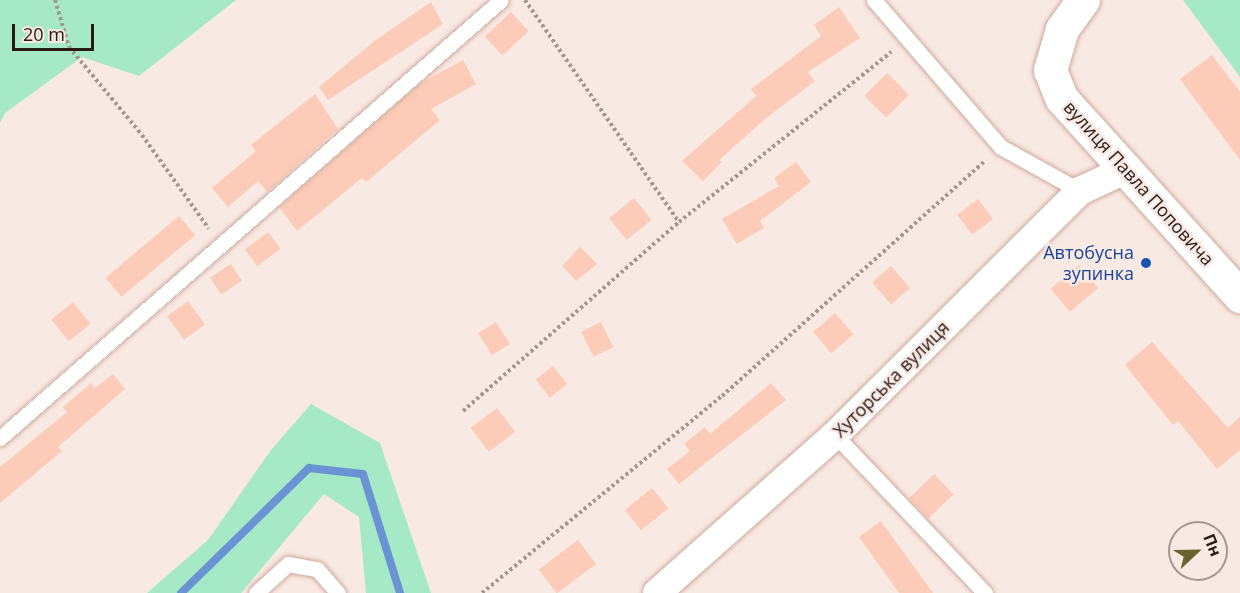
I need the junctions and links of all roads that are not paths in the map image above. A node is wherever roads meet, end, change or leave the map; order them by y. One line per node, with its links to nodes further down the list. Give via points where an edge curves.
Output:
1 (501, 0): 8 (lane)
2 (874, 0): 5 (lane, via 1001,147)
3 (1083, 0): 4 (street, вулиця Павла Поповича, via 1062,29 1050,70 1062,99)
4 (1127, 170): 5 (street, Хуторська вулиця); 6 (street, вулиця Павла Поповича)
5 (1080, 191): 7 (street, Хуторська вулиця)
6 (1240, 296)
7 (835, 435): 11 (street, Хуторська вулиця); 12 (lane)
8 (0, 438)
9 (256, 593): 10 (lane, via 288,564 317,569)
10 (338, 593)
11 (657, 593)
12 (984, 593)

